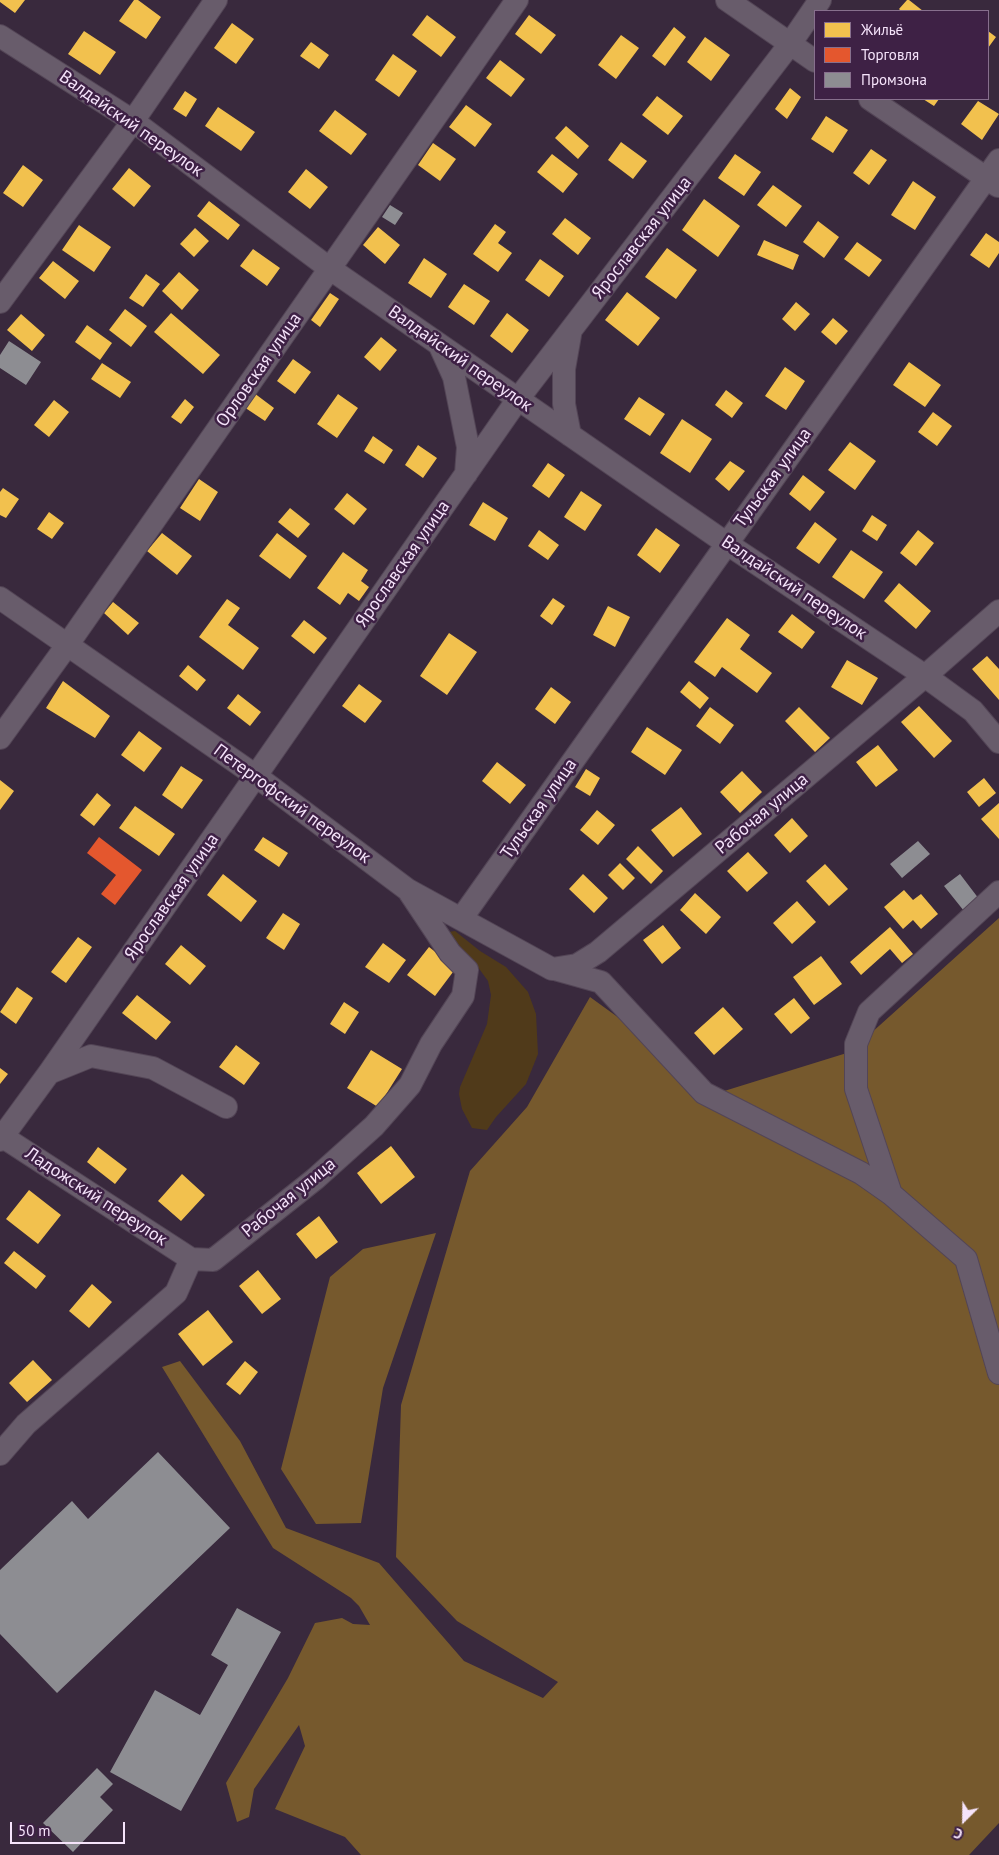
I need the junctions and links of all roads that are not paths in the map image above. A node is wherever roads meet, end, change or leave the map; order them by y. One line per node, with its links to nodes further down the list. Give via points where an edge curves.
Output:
1 (216, 0): 9 (street)
2 (517, 0): 12 (street, Орловская улица)
3 (727, 0): 6 (street)
4 (820, 0): 6 (street, Ярославская улица)
5 (0, 36): 9 (street, Валдайский переулок)
6 (790, 44): 7 (street); 14 (street, Ярославская улица)
7 (814, 60)
8 (871, 100): 11 (street)
9 (133, 121): 12 (street, Валдайский переулок); 13 (street)
10 (999, 160): 11 (street, Тульская улица)
11 (993, 182): 19 (street, Тульская улица)
12 (329, 268): 15 (street, Валдайский переулок); 22 (street, Орловская улица)
13 (0, 302)
14 (570, 331): 16 (street, Ярославская улица); 17 (street, via 564,369 564,404)
15 (440, 345): 16 (street, Валдайский переулок); 18 (street, via 454,377 468,446)
16 (518, 399): 17 (street, Валдайский переулок); 18 (street, Ярославская улица)
17 (570, 435): 19 (street, Валдайский переулок)
18 (466, 474): 26 (street, Ярославская улица)
19 (726, 543): 23 (street, Валдайский переулок); 29 (street, Тульская улица)
20 (0, 598): 22 (street, Петергофский переулок)
21 (999, 611): 23 (street, Рабочая улица)
22 (68, 644): 24 (street, Орловская улица); 26 (street, Петергофский переулок)
23 (925, 676): 25 (street, Валдайский переулок, via 973,711); 30 (street, Рабочая улица, via 598,952 577,965)
24 (0, 738)
25 (999, 742)
26 (256, 776): 27 (street, Петергофский переулок); 31 (street, Ярославская улица)
27 (408, 890): 29 (street, Петергофский переулок); 35 (street, Рабочая улица, via 450,953 467,970 463,996 431,1044 410,1085 374,1126 315,1179 213,1260)
28 (999, 892): 34 (street, via 869,1012 856,1044 856,1089)
29 (461, 919): 30 (street, Петергофский переулок)
30 (552, 969): 34 (street, Петергофский переулок, via 601,982 704,1094 861,1173)
31 (49, 1073): 32 (street, via 91,1056 153,1068); 33 (street, Ярославская улица)
32 (226, 1107)
33 (1, 1137): 35 (street, Ладожский переулок)
34 (891, 1194): 36 (street, Петергофский переулок, via 966,1259)
35 (191, 1260): 37 (street, via 176,1293 26,1424)
36 (999, 1373)
37 (0, 1454)

